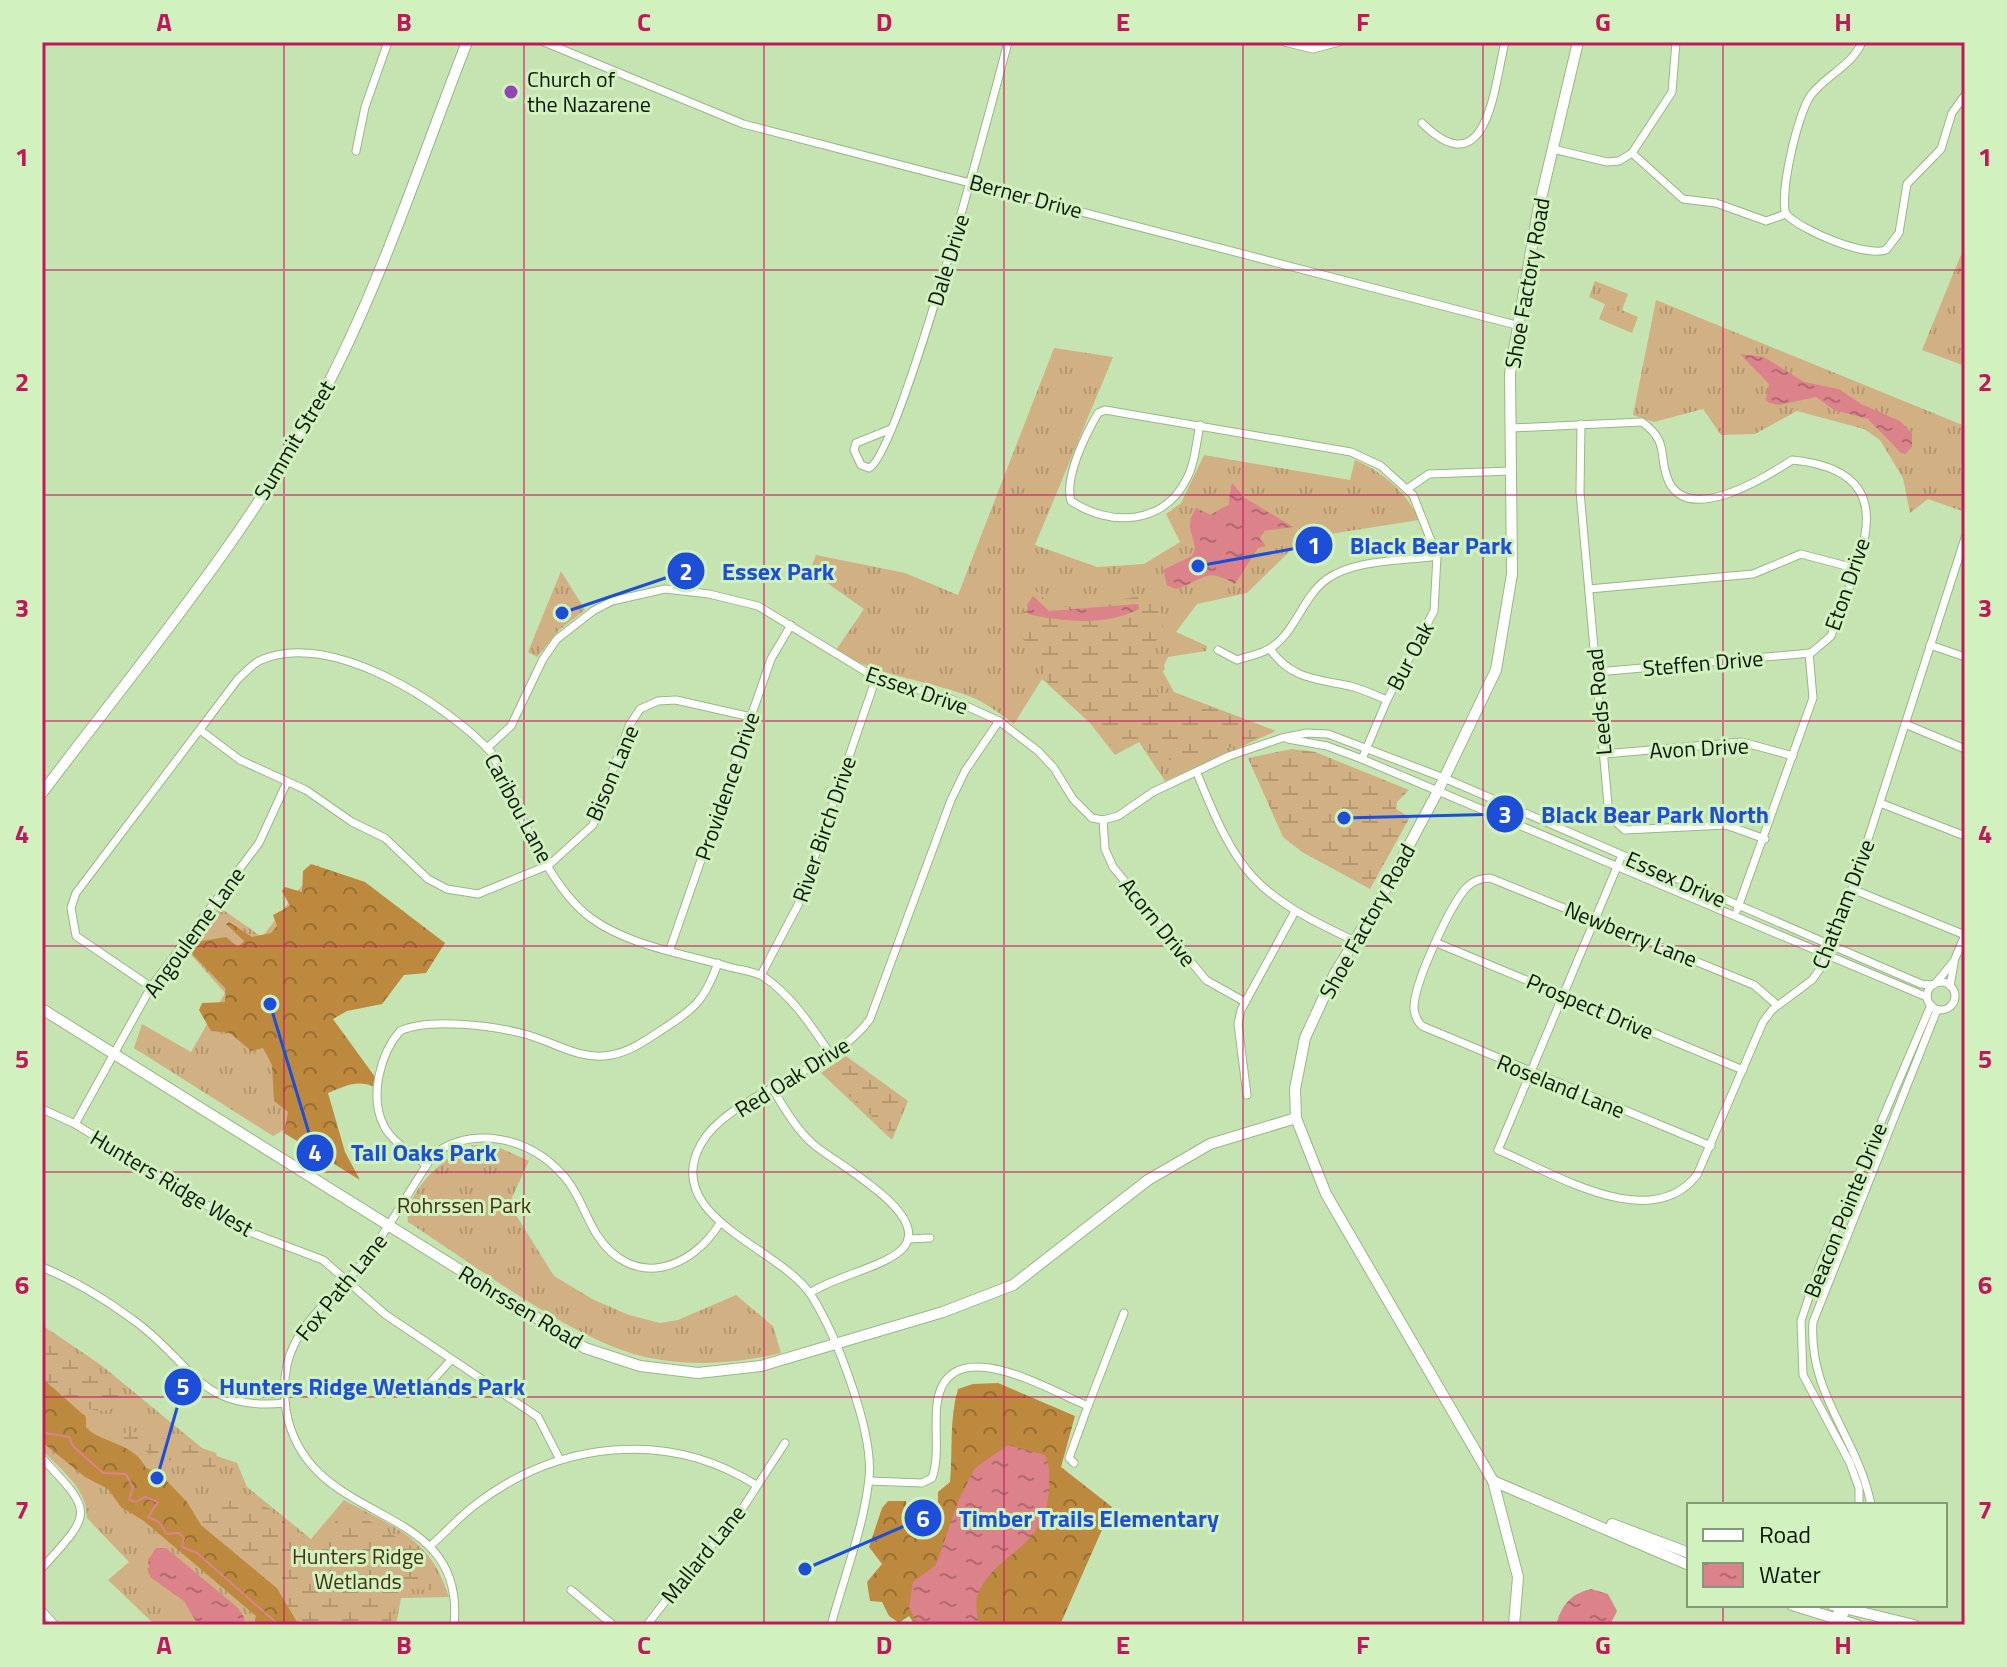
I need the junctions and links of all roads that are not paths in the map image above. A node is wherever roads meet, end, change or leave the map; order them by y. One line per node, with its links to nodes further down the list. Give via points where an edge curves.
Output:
1 (388, 42): 14 (street)
2 (467, 42): 53 (street, Summit Street, via 370,290 331,379 287,457)
3 (544, 42): 16 (street, Berner Drive, via 743,124)
4 (1008, 42): 16 (street, Dale Drive)
5 (1284, 42): 6 (street, via 1313,49)
6 (1339, 42)
7 (1578, 42): 13 (street, Shoe Factory Road)
8 (1676, 42): 15 (street, via 1672,92)
9 (1862, 42): 17 (street, via 1851,60 1806,102 1784,194)
10 (1501, 43): 12 (street, via 1479,136 1453,144)
11 (1965, 95): 17 (street, via 1952,113 1941,149 1907,184 1899,233 1886,250 1864,252 1798,225)
12 (1422, 123)
13 (1553, 149): 15 (street, via 1607,162); 18 (street, Shoe Factory Road)
14 (356, 151)
15 (1632, 153): 17 (street, via 1683,199 1716,203 1766,221)
16 (971, 182): 18 (street, Berner Drive); 22 (street, Dale Drive)
17 (1786, 214)
18 (1516, 325): 21 (street, Shoe Factory Road, via 1510,373)
19 (1581, 424): 21 (street, Eton Drive); 27 (street, Eton Drive, via 1642,422 1663,445 1669,481 1692,499 1750,487 1792,460 1834,468 1854,479 1868,510); 28 (street, Leeds Road, via 1580,492)
20 (1200, 425): 20 (street, Bur Oak, via 1188,478 1160,508 1128,520 1071,501 1070,483 1098,413 1114,410); 24 (street, Bur Oak, via 1351,452 1381,466)
21 (1512, 428): 23 (street, Shoe Factory Road)
22 (891, 429): 22 (street, Dale Drive, via 876,466 861,465 856,443)
23 (1511, 471): 24 (street, via 1429,474); 50 (street, Shoe Factory Road, via 1512,574 1496,670)
24 (1407, 489): 26 (street, Bur Oak)
25 (1965, 538): 30 (street, Chatham Drive)
26 (1437, 556): 31 (street, via 1350,568 1329,578); 37 (street, Bur Oak, via 1434,611)
27 (1854, 568): 28 (street, via 1801,554 1753,574); 33 (street, Eton Drive, via 1831,636)
28 (1589, 589): 35 (street, Leeds Road)
29 (791, 625): 36 (street, Essex Drive); 38 (street, Providence Drive, via 771,659); 44 (street, Essex Drive, via 758,606 683,590 612,601 557,639 511,726)
30 (1930, 645): 34 (street); 40 (street, Chatham Drive)
31 (1270, 649): 32 (street, via 1237,660); 37 (street, via 1297,674 1353,686)
32 (1218, 650)
33 (1809, 653): 35 (street, Steffen Drive); 47 (street, via 1813,698)
34 (1965, 657)
35 (1597, 672): 46 (street, Leeds Road)
36 (876, 678): 39 (street, Essex Drive, via 951,699); 72 (street, River Birch Drive, via 798,905)
37 (1387, 700): 43 (street, Bur Oak)
38 (751, 717): 59 (street, Bison Lane, via 676,700 640,709 593,825); 69 (street, Providence Drive)
39 (999, 721): 55 (street, Essex Drive, via 1038,751 1084,812); 82 (street, Red Oak Drive, via 951,800 870,1019)
40 (1905, 724): 45 (street); 54 (street, Chatham Drive)
41 (200, 730): 44 (street, Caribou Lane, via 259,660 313,653 406,686); 51 (street, Bison Lane, via 240,760); 75 (street, Caribou Lane, via 76,893 71,908 76,936)
42 (1282, 738): 43 (street, Essex Drive, via 1328,734); 48 (street, Essex Drive); 49 (street, Essex Drive)
43 (1368, 747): 48 (street, Bur Oak); 50 (street, Essex Drive)
44 (487, 748): 59 (street, Caribou Lane)
45 (1965, 749)
46 (1604, 754): 47 (street, Avon Drive, via 1742,742); 57 (street, Leeds Road, via 1609,816 1625,830 1726,825)
47 (1793, 756): 57 (street)
48 (1362, 759): 52 (street, Essex Drive)
49 (1197, 773): 55 (street, Essex Drive); 63 (street, via 1240,865)
50 (1444, 778): 52 (street, Shoe Factory Road); 58 (street, Essex Drive)
51 (287, 782): 59 (street, Bison Lane, via 385,838 428,879 447,889 478,894); 75 (street, Angouleme Lane, via 259,843)
52 (1438, 791): 60 (street, Essex Drive); 66 (street, Shoe Factory Road)
53 (42, 793)
54 (1880, 803): 56 (street); 61 (street, Chatham Drive)
55 (1103, 820): 77 (street, Acorn Drive, via 1105,849 1113,867 1206,980)
56 (1965, 836)
57 (1765, 839): 62 (street)
58 (1622, 855): 60 (street); 62 (street, Essex Drive)
59 (549, 865): 69 (street, Caribou Lane, via 592,918 628,937)
60 (1617, 866): 62 (street, Essex Drive); 64 (street)
61 (1852, 889): 65 (street); 68 (street, Chatham Drive)
62 (1737, 910): 68 (street, Essex Drive)
63 (1294, 913): 66 (street); 77 (street)
64 (1595, 920): 67 (street, Newberry Lane, via 1497,879 1478,879 1465,889); 76 (street); 79 (street, Newberry Lane, via 1754,985)
65 (1965, 935): 70 (street)
66 (1355, 941): 88 (street, Shoe Factory Road, via 1305,1038 1295,1089)
67 (1437, 943): 76 (street, Prospect Drive); 84 (street, Roseland Lane, via 1416,996 1416,1018 1437,1035)
68 (1827, 948): 73 (street, Essex Drive); 78 (street, Essex Drive); 79 (street, Chatham Drive, via 1816,976)
69 (670, 949): 71 (street, Caribou Lane)
70 (1954, 961): 73 (street); 74 (street)
71 (718, 963): 72 (street, Caribou Lane); 91 (street, via 703,999 691,1011 633,1048 610,1055 587,1056 527,1035 443,1023 400,1031 380,1068 380,1113 392,1136)
72 (761, 975): 82 (street, Caribou Lane, via 805,1018)
73 (1934, 985): 74 (street); 78 (street)
74 (1950, 986): 78 (street, via 1953,1003 1946,1009)
75 (151, 987): 81 (street, Angouleme Lane)
76 (1563, 995): 83 (street, Prospect Drive); 84 (street)
77 (1245, 1002): 86 (street, via 1238,1024)
78 (1932, 1004): 100 (street, Beacon Pointe Drive, via 1808,1296); 101 (street, Beacon Pointe Drive, via 1825,1286)
79 (1777, 1005): 83 (street, Chatham Drive, via 1763,1022)
80 (42, 1009): 81 (street, Rohrssen Road)
81 (117, 1054): 89 (street, Angouleme Lane); 93 (street, Rohrssen Road)
82 (831, 1055): 85 (street, Red Oak Drive)
83 (1743, 1070): 90 (street, Chatham Drive)
84 (1530, 1074): 90 (street, Roseland Lane); 90 (street, Chatham Drive, via 1498,1150 1597,1191 1658,1201 1684,1190)
85 (773, 1090): 92 (street, Red Oak Drive, via 714,1126 694,1161 703,1206); 95 (street, via 811,1143 867,1181 903,1216)
86 (1247, 1095)
87 (42, 1109): 89 (street, Hunters Ridge West)
88 (1296, 1118): 102 (street, Rohrssen Road, via 1210,1144 1148,1180 1013,1285); 112 (street, Shoe Factory Road, via 1326,1194)
89 (75, 1124): 97 (street, Hunters Ridge West, via 252,1233 323,1260)
90 (1711, 1146)
91 (426, 1165): 92 (street, Fox Path Lane, via 449,1143 468,1136 533,1151 561,1172 598,1236 625,1262 638,1267 684,1261 700,1251); 93 (street, Fox Path Lane)
92 (720, 1223): 98 (street, Red Oak Drive, via 791,1270)
93 (389, 1226): 97 (street, Fox Path Lane); 102 (street, Rohrssen Road, via 585,1348 640,1366 698,1373 730,1370)
94 (930, 1238): 95 (street)
95 (908, 1239): 98 (street, via 883,1262 829,1280)
96 (42, 1267): 105 (street, via 133,1319 225,1399 249,1406)
97 (350, 1279): 103 (street, Hunters Ridge West, via 386,1315); 105 (street, Fox Path Lane, via 294,1344 287,1362)
98 (810, 1293): 102 (street, Red Oak Drive)
99 (1124, 1313): 106 (street)
100 (1801, 1341): 101 (street); 115 (street, Beacon Pointe Drive, via 1803,1375 1850,1463)
101 (1812, 1341): 116 (street, Beacon Pointe Drive, via 1816,1373 1867,1482)
102 (838, 1345): 111 (street, Red Oak Drive, via 867,1443)
103 (451, 1360): 104 (street); 109 (street, Hunters Ridge West, via 538,1417)
104 (422, 1392)
105 (285, 1403): 117 (street, Fox Path Lane, via 293,1438 310,1467)
106 (1088, 1406): 110 (street, via 1071,1448); 111 (street, via 995,1368 965,1367 939,1392 932,1478 922,1483)
107 (785, 1443): 113 (street, Mallard Lane)
108 (42, 1458): 120 (street, via 77,1494 82,1507 79,1526)
109 (560, 1460): 113 (street, via 609,1449 643,1449 725,1465); 117 (street, via 513,1480 475,1505)
110 (1074, 1463)
111 (869, 1481): 129 (street, Red Oak Drive)
112 (1493, 1481): 114 (street); 130 (street, Shoe Factory Road, via 1518,1577)
113 (756, 1485): 128 (street, Mallard Lane, via 733,1523)
114 (1542, 1501): 118 (street); 119 (street)
115 (1859, 1503)
116 (1871, 1503)
117 (430, 1546): 126 (street, Fox Path Lane, via 449,1578)
118 (1687, 1552)
119 (1687, 1564)
120 (42, 1568)
121 (571, 1590): 127 (street)
122 (1805, 1607): 124 (street)
123 (42, 1611): 125 (street)
124 (1839, 1612): 131 (street); 132 (street)
125 (55, 1625)
126 (454, 1625)
127 (613, 1625)
128 (647, 1625)
129 (831, 1625)
130 (1514, 1625)
131 (1857, 1625)
132 (1914, 1625)

